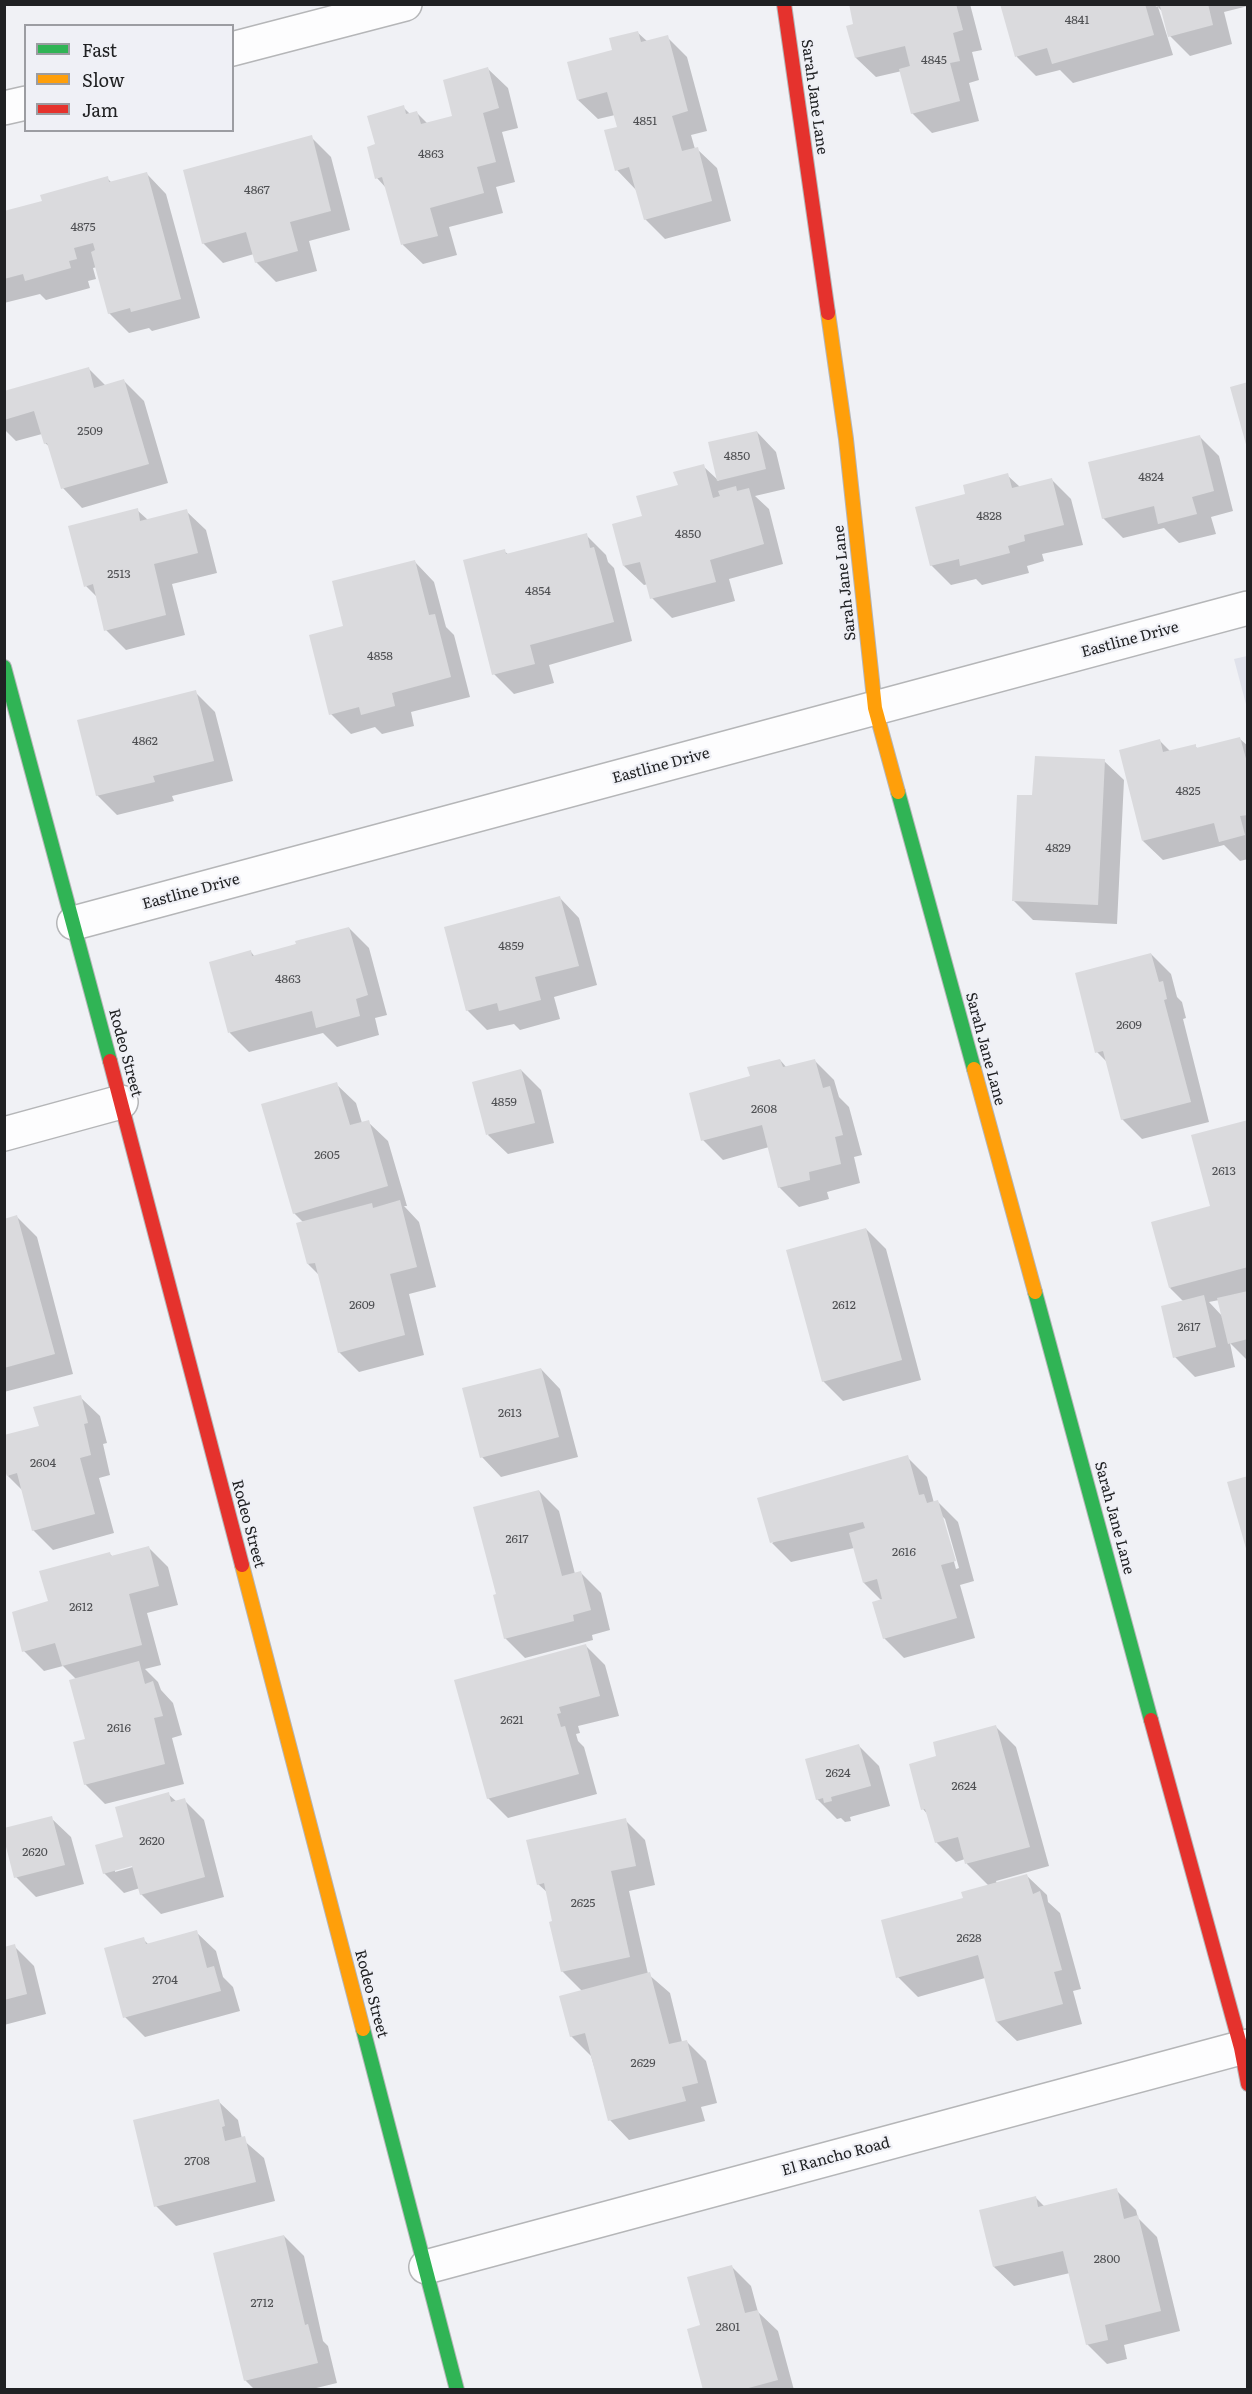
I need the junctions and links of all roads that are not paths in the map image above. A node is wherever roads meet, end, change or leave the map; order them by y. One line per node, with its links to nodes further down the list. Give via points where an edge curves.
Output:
1 (405, 4): 3 (street)
2 (784, 4): 8 (street, Sarah Jane Lane, via 846,439)
3 (234, 48)
4 (24, 103): 5 (street)
5 (4, 108)
6 (1248, 608): 8 (street, Eastline Drive)
7 (4, 667): 9 (street, Rodeo Street)
8 (875, 708): 9 (street, Eastline Drive); 12 (street, Sarah Jane Lane)
9 (74, 923): 10 (street, Rodeo Street)
10 (121, 1102): 11 (street); 14 (street, Rodeo Street)
11 (4, 1134)
12 (1244, 2047): 13 (street, Sarah Jane Lane); 14 (street, El Rancho Road)
13 (1248, 2084)
14 (426, 2267): 15 (street, Rodeo Street)
15 (457, 2390)

